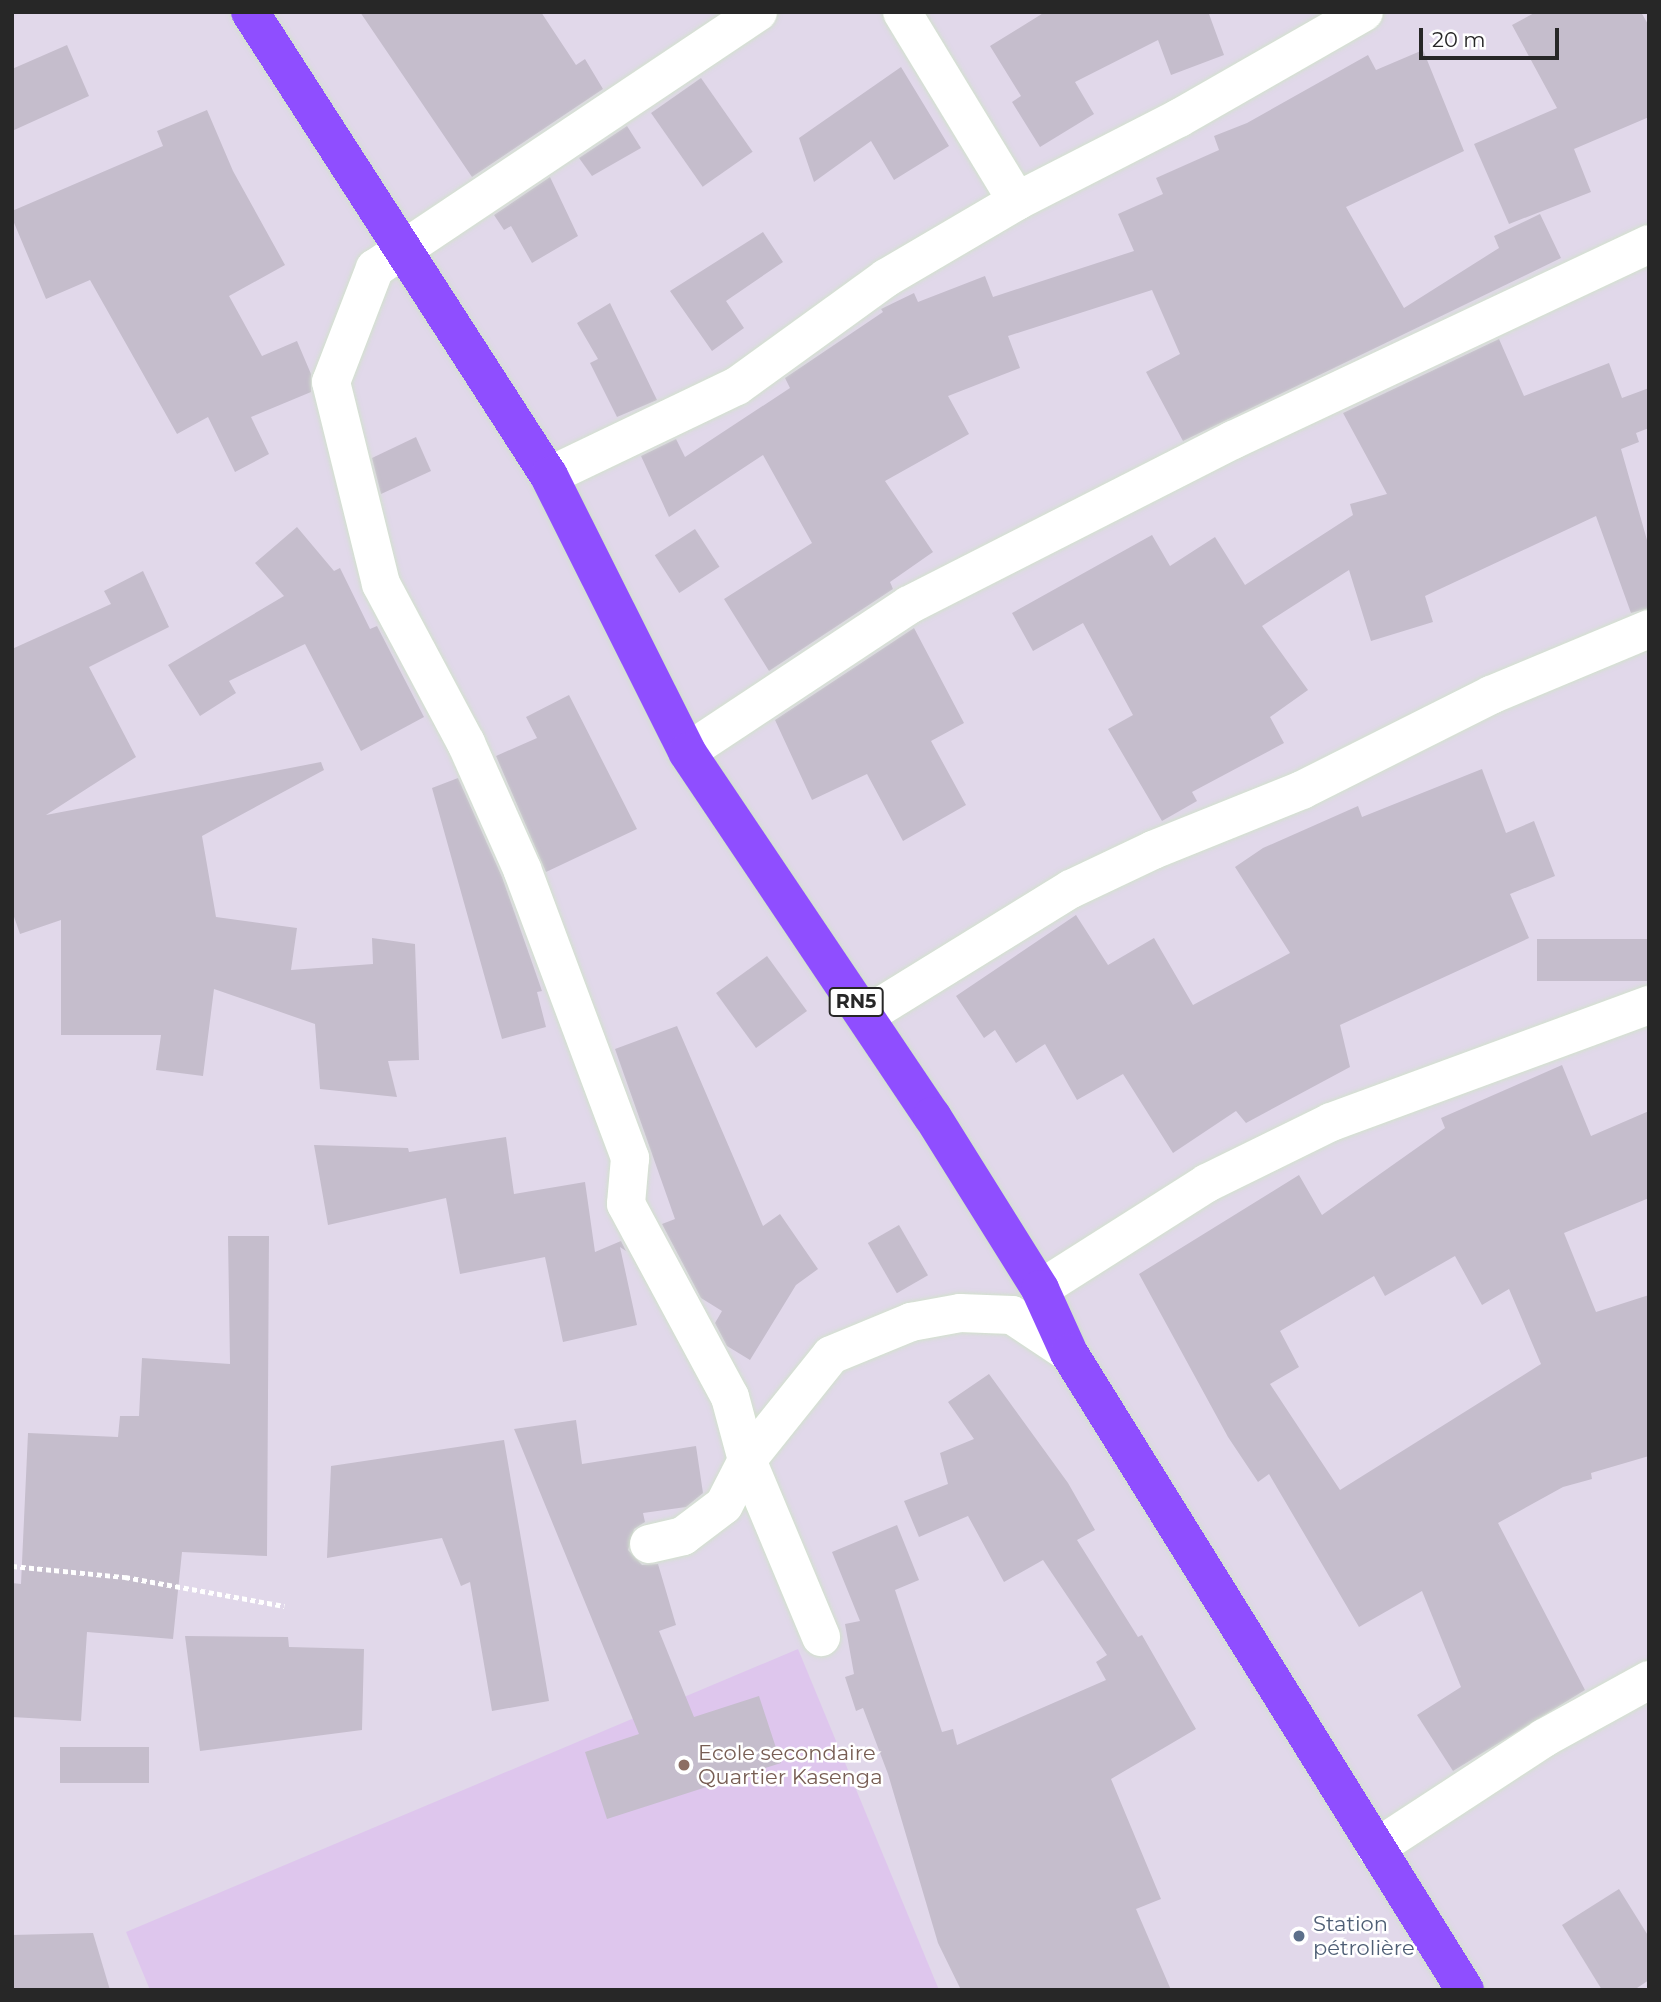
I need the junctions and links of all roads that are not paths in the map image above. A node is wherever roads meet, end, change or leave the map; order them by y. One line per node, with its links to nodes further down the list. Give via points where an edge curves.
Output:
1 (250, 12): 7 (highway, RN5)
2 (758, 12): 7 (street)
3 (902, 12): 5 (street)
4 (1364, 12): 5 (street, via 1179,118)
5 (1017, 201): 8 (street, via 886,278 737,386)
6 (1649, 244): 10 (street, via 1233,440 909,605)
7 (401, 247): 8 (highway, RN5); 15 (street, via 375,268 331,382 381,584 466,743 522,869 629,1158 626,1204 730,1397)
8 (549, 476): 10 (highway, RN5)
9 (1649, 629): 12 (street, via 1491,695 1302,790 1153,850 1071,889)
10 (687, 752): 12 (highway, RN5)
11 (1649, 1005): 13 (street, via 1331,1122 1207,1183)
12 (865, 1016): 13 (highway, RN5)
13 (1040, 1289): 14 (highway, RN5)
14 (1069, 1353): 15 (street, via 1012,1315 960,1313 911,1322 831,1355); 19 (highway, RN5, via 1297,1713)
15 (747, 1460): 16 (street, via 724,1504 684,1536); 17 (street)
16 (649, 1544)
17 (821, 1637)
18 (1649, 1681): 19 (street, via 1545,1738)
19 (1376, 1848): 20 (highway, RN5)
20 (1465, 1990)

